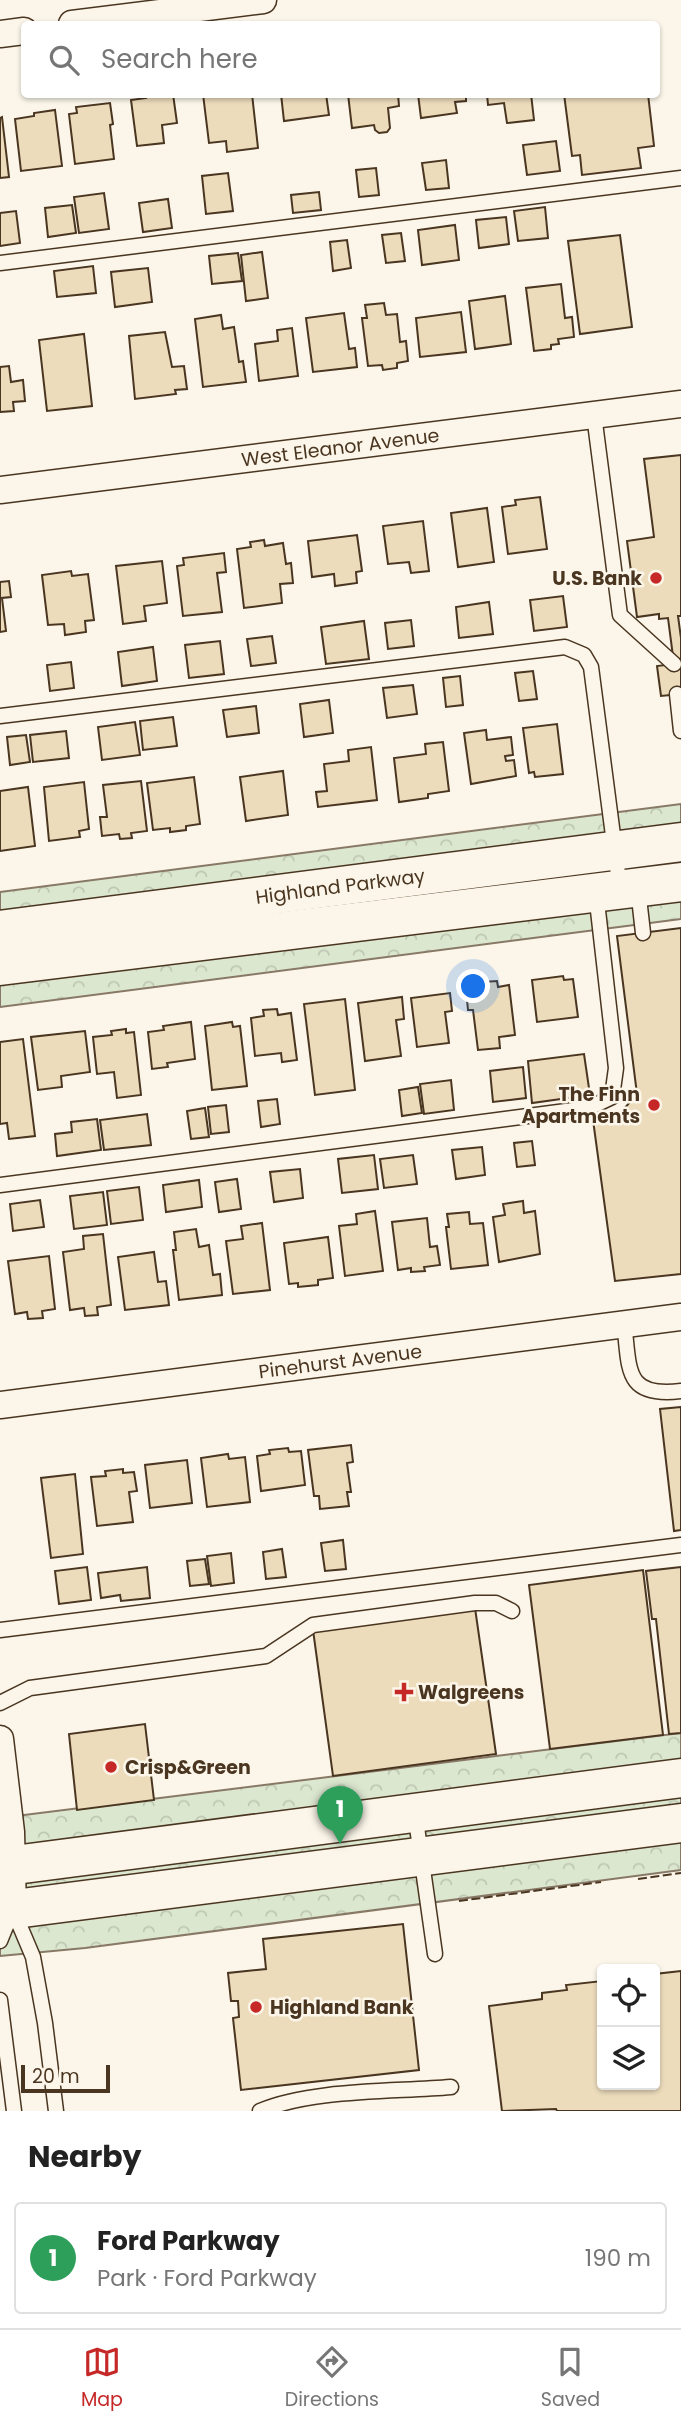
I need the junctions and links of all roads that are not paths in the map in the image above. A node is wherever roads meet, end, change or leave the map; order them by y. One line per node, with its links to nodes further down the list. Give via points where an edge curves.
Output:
1 (263, 0): 2 (street)
2 (96, 21)
3 (21, 31): 4 (street)
4 (0, 34)
5 (681, 178): 6 (lane)
6 (0, 263)
7 (681, 404): 8 (street, West Eleanor Avenue)
8 (594, 415): 9 (street, West Eleanor Avenue); 10 (lane, via 620,615)
9 (0, 490)
10 (674, 664)
11 (677, 694): 13 (lane)
12 (0, 716): 15 (lane, via 565,647 584,655 591,667)
13 (681, 732)
14 (681, 842): 15 (main road, Highland Parkway)
15 (606, 874): 16 (main road, Highland Parkway); 17 (main road, Highland Parkway); 18 (lane); 19 (main road, Highland Parkway); 20 (lane, via 617,1068 612,1097 589,1108)
16 (681, 882)
17 (0, 930)
18 (643, 933)
19 (0, 966)
20 (0, 1185)
21 (681, 1317): 22 (street, Pinehurst Avenue)
22 (624, 1323): 23 (lane, via 632,1374 640,1387 650,1392); 24 (street, Pinehurst Avenue)
23 (681, 1391)
24 (0, 1405)
25 (681, 1545): 27 (lane)
26 (512, 1611): 28 (lane, via 496,1603 475,1604 313,1625 266,1656 30,1688)
27 (0, 1630)
28 (0, 1703)
29 (0, 1739): 34 (street)
30 (681, 1778): 31 (main road)
31 (415, 1811): 33 (lane); 34 (main road)
32 (681, 1822): 33 (main road)
33 (422, 1856): 35 (main road); 36 (lane)
34 (6, 1866): 35 (street)
35 (4, 1921): 40 (lane, via 33,1956)
36 (435, 1954)
37 (0, 2000): 39 (lane)
38 (451, 2087): 41 (lane, via 279,2103)
39 (15, 2111)
40 (56, 2111)
41 (260, 2111)

